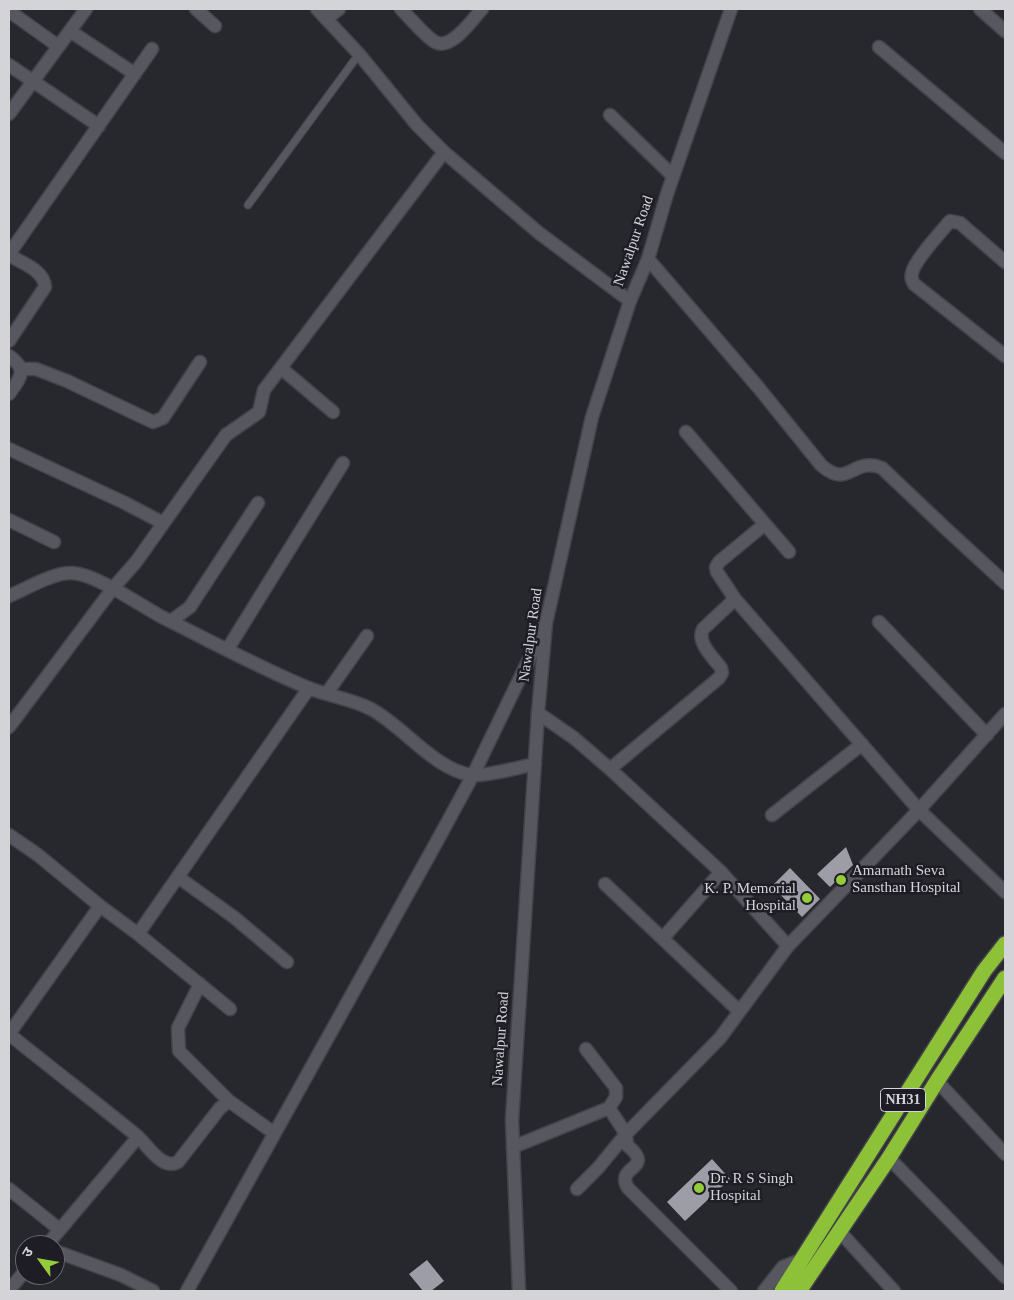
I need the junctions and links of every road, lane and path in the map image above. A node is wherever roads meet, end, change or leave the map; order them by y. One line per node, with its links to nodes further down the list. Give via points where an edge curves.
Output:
1 (86, 9): 12 (street)
2 (196, 9): 11 (street)
3 (317, 9): 10 (street)
4 (339, 9): 10 (street)
5 (401, 9): 6 (street, via 435,42 445,44 454,40)
6 (482, 9)
7 (731, 9): 26 (street, Nawalpur Road)
8 (980, 9): 13 (street)
9 (9, 11): 14 (street)
10 (326, 20): 17 (street)
11 (214, 26)
12 (70, 31): 14 (street); 19 (street)
13 (1005, 31)
14 (58, 46): 20 (street)
15 (880, 47): 25 (street)
16 (152, 49): 19 (street)
17 (359, 54): 24 (street); 27 (lane)
18 (9, 65): 20 (street)
19 (135, 74): 23 (street)
20 (32, 82): 21 (street); 23 (street)
21 (9, 114)
22 (610, 115): 26 (street)
23 (99, 126): 28 (street)
24 (444, 152): 31 (street, via 539,233); 36 (street)
25 (1005, 153)
26 (673, 176): 29 (street, Nawalpur Road)
27 (248, 205)
28 (9, 255): 32 (street, via 41,274 45,287)
29 (648, 259): 31 (street, Nawalpur Road); 49 (street, via 820,465 831,474 842,475 864,465 882,468)
30 (1005, 262): 34 (street, via 960,222 950,222 919,259 912,272 912,280)
31 (630, 301): 55 (street, Nawalpur Road, via 592,417)
32 (9, 341)
33 (9, 356): 37 (street)
34 (1005, 356)
35 (200, 362): 37 (street, via 163,418 152,422 67,381 36,370)
36 (281, 368): 39 (street); 45 (street, via 264,390 259,412 226,436)
37 (21, 369): 38 (street, via 21,376)
38 (9, 394)
39 (333, 412)
40 (686, 432): 46 (street)
41 (9, 449): 45 (street)
42 (343, 463): 57 (street)
43 (258, 503): 53 (street, via 190,607)
44 (9, 520): 47 (street)
45 (163, 523): 50 (street, via 136,562)
46 (765, 524): 48 (street); 52 (street, via 716,567 716,572)
47 (54, 542)
48 (789, 552)
49 (1005, 583)
50 (112, 588): 51 (street, via 84,575 62,573); 53 (street); 62 (street)
51 (9, 596)
52 (735, 599): 64 (street); 66 (street, via 700,634 721,668 719,678)
53 (171, 621): 57 (street)
54 (879, 622): 63 (street)
55 (546, 623): 60 (street, Nawalpur Road); 67 (street)
56 (367, 636): 59 (street)
57 (227, 650): 58 (street)
58 (309, 688): 59 (street); 72 (street)
59 (327, 693): 67 (street, via 372,710 446,764)
60 (538, 713): 65 (street, Nawalpur Road); 66 (street)
61 (1005, 714): 63 (street)
62 (9, 725)
63 (987, 735): 68 (street)
64 (862, 744): 68 (street); 69 (street)
65 (534, 764): 67 (street); 93 (street, Nawalpur Road)
66 (610, 769): 71 (street)
67 (473, 775): 90 (street)
68 (919, 810): 74 (street); 79 (street)
69 (772, 815)
70 (9, 835): 75 (street)
71 (721, 872): 77 (street); 79 (street)
72 (178, 877): 76 (street); 80 (street)
73 (605, 884): 77 (street)
74 (1005, 892)
75 (100, 906): 76 (street); 85 (street)
76 (138, 934): 82 (street)
77 (663, 938): 84 (street)
78 (1005, 944): 102 (highway, NH31, via 984,971)
79 (788, 946): 84 (street)
80 (288, 962)
81 (1004, 983): 87 (highway, NH31)
82 (200, 984): 83 (street); 88 (street, via 178,1028 179,1051)
83 (230, 1009)
84 (739, 1011): 91 (street, via 720,1038)
85 (9, 1034): 92 (street)
86 (586, 1049): 89 (street, via 616,1088 616,1097)
87 (937, 1081): 94 (street); 95 (highway, NH31)
88 (229, 1101): 90 (street); 92 (street, via 173,1165 161,1160)
89 (609, 1108): 91 (street); 93 (street)
90 (274, 1133): 106 (street)
91 (626, 1134): 97 (street); 108 (street, via 627,1145 639,1158 625,1175 624,1183)
92 (138, 1137): 98 (street)
93 (513, 1147): 107 (street, Nawalpur Road)
94 (1005, 1154)
95 (889, 1158): 99 (highway, NH31); 104 (street)
96 (9, 1189): 98 (street)
97 (577, 1189)
98 (59, 1230): 100 (street)
99 (840, 1232): 103 (highway, NH31); 113 (street)
100 (55, 1235)
101 (65, 1255): 105 (street, via 122,1275)
102 (803, 1259): 109 (street, via 783,1267); 110 (highway, NH31)
103 (810, 1275): 111 (highway, NH31); 112 (street)
104 (1005, 1277)
105 (153, 1291)
106 (187, 1291)
107 (519, 1291)
108 (731, 1291)
109 (764, 1291)
110 (782, 1291)
111 (799, 1291)
112 (807, 1291)
113 (894, 1291)

